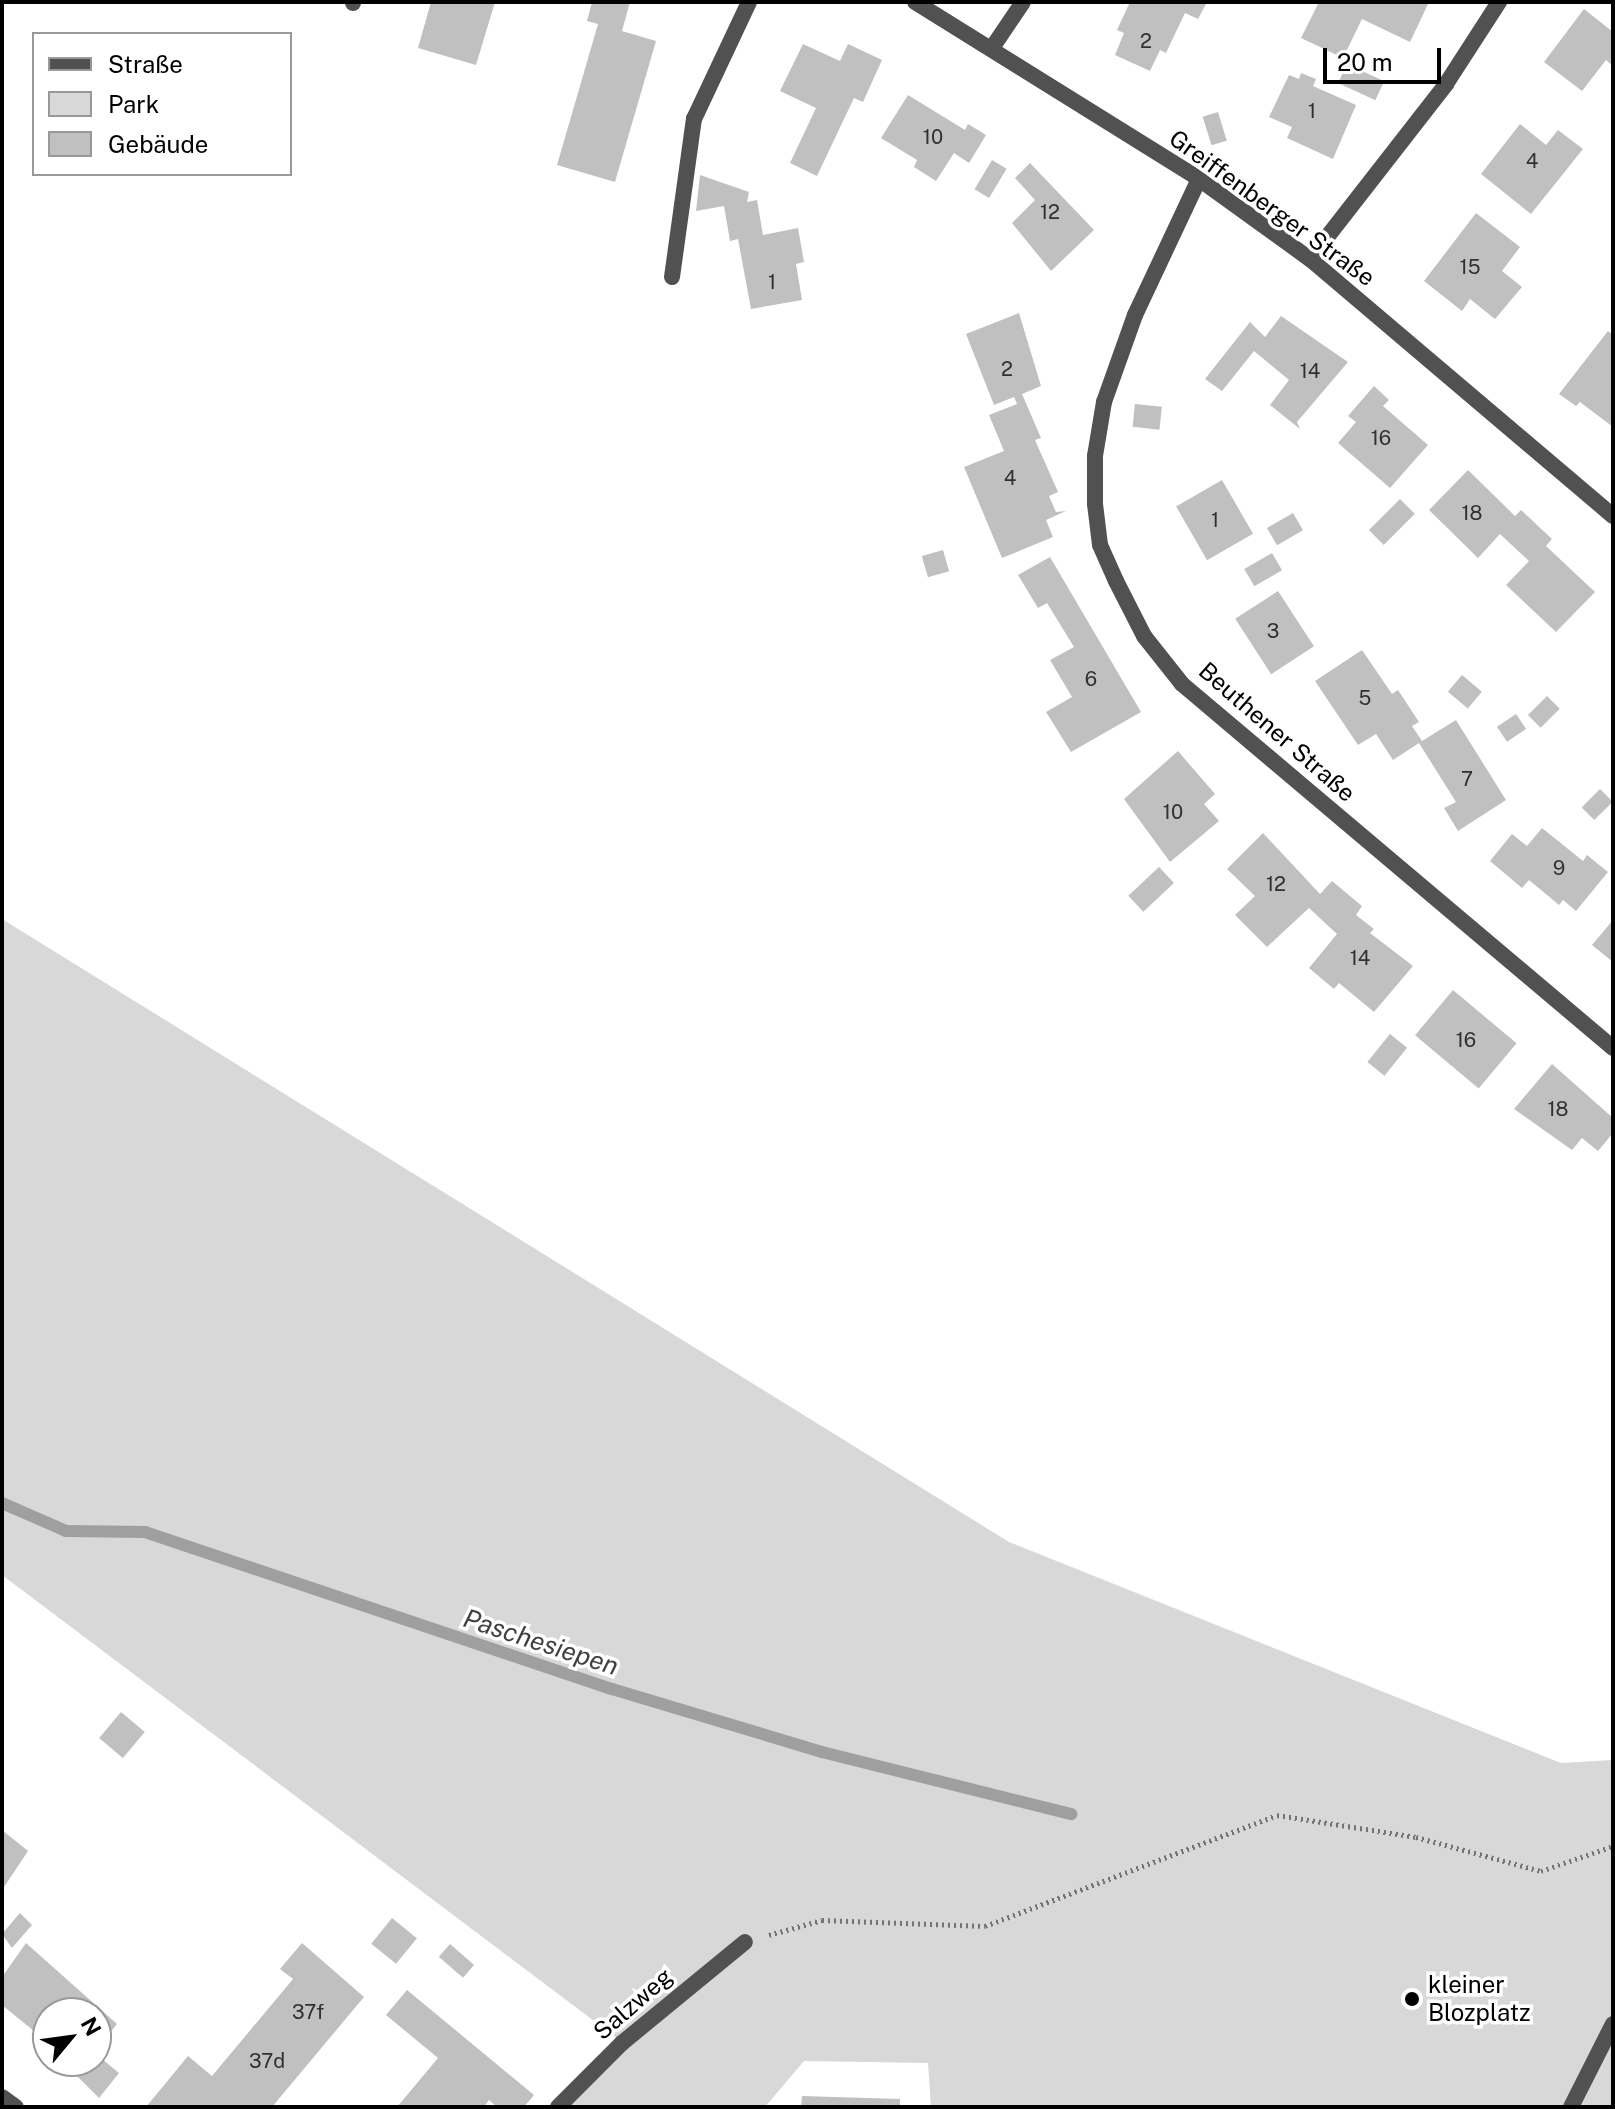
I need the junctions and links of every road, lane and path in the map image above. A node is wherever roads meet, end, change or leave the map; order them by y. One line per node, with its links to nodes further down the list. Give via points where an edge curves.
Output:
1 (749, 2): 8 (street, via 694,119)
2 (915, 2): 5 (street, Greiffenberger Straße)
3 (1023, 2): 5 (street)
4 (1499, 2): 7 (street, via 1446,84)
5 (992, 48): 6 (street, Greiffenberger Straße)
6 (1199, 179): 7 (street, Greiffenberger Straße); 10 (street, Beuthener Straße, via 1135,315 1104,402 1095,456 1095,504 1100,545 1116,581 1144,636 1182,684)
7 (1310, 259): 9 (street, Greiffenberger Straße)
8 (672, 277)
9 (1613, 516)
10 (1613, 1048)
11 (1613, 1846): 12 (path, via 1541,1871 1416,1837 1277,1815 985,1926 822,1920)
12 (745, 1942): 16 (street, Salzweg, via 622,2043)
13 (1613, 2024): 17 (street)
14 (2, 2097): 15 (street)
15 (16, 2107)
16 (558, 2107)
17 (1571, 2107)

